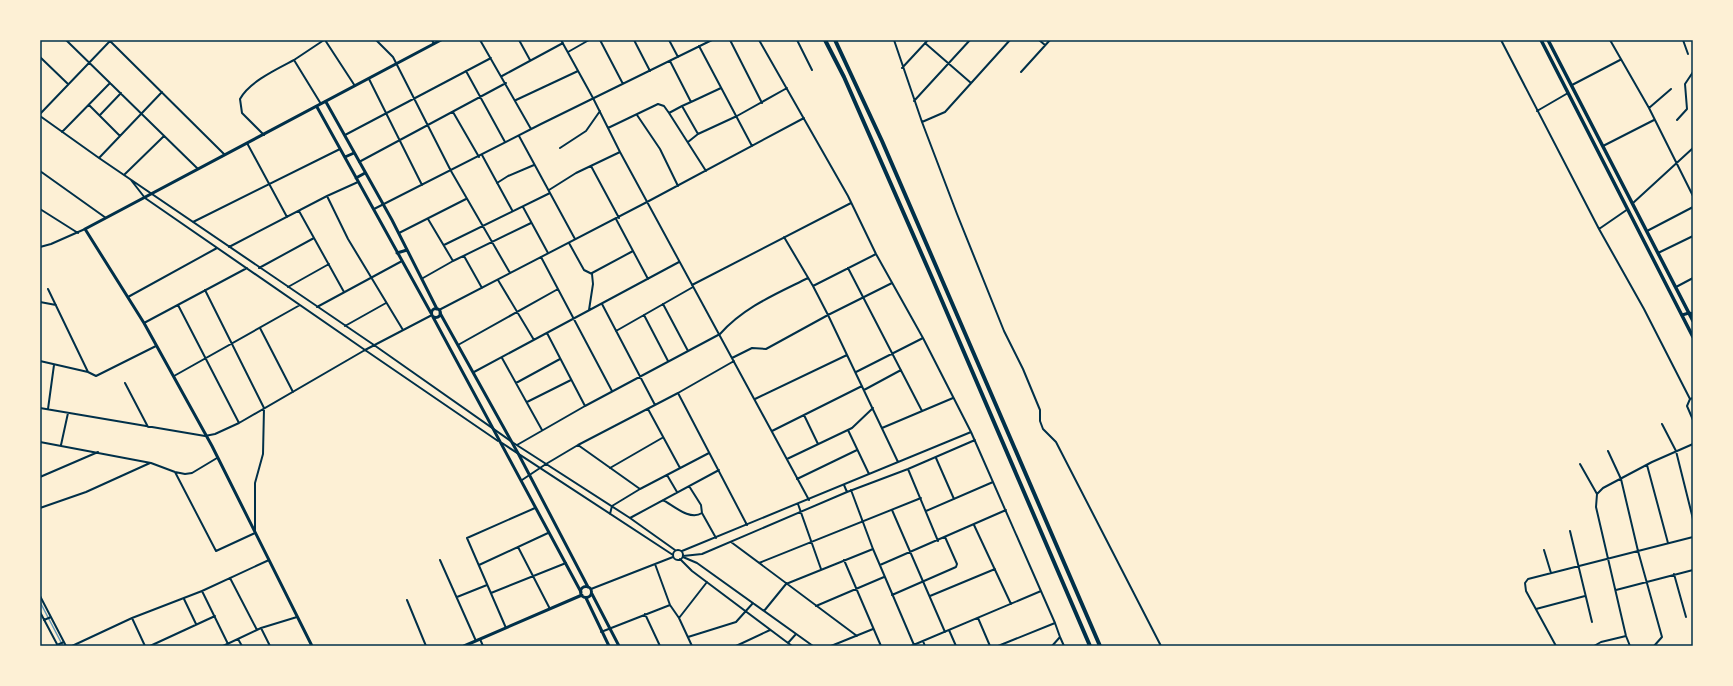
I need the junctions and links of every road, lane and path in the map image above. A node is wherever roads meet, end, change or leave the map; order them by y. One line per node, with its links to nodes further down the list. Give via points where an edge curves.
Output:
1 (66, 40): 46 (street)
2 (109, 40): 46 (street); 68 (street)
3 (325, 40): 42 (street); 64 (street)
4 (376, 40): 48 (street, via 393,57)
5 (432, 40): 34 (street)
6 (441, 40): 34 (street)
7 (480, 40): 41 (street)
8 (519, 40): 43 (street)
9 (589, 40): 37 (street)
10 (600, 40): 62 (street)
11 (634, 40): 52 (street)
12 (669, 40): 40 (street)
13 (704, 40): 32 (street)
14 (712, 40): 32 (street)
15 (730, 40): 78 (street)
16 (759, 40): 66 (street)
17 (797, 40): 50 (street)
18 (825, 40): 494 (highway, via 844,77 930,273)
19 (835, 40): 495 (highway, via 882,141)
20 (894, 40): 49 (street)
21 (928, 40): 33 (street)
22 (970, 40): 47 (street)
23 (1010, 40): 60 (street)
24 (1039, 40): 35 (street)
25 (1050, 40): 35 (street)
26 (1501, 40): 85 (street)
27 (1541, 40): 70 (main road)
28 (1548, 40): 63 (main road)
29 (1610, 40): 44 (street)
30 (1683, 40): 38 (street)
31 (562, 41): 37 (street); 43 (street)
32 (706, 43): 36 (street)
33 (925, 43): 47 (street); 49 (street)
34 (434, 44): 48 (street)
35 (1045, 45): 54 (street)
36 (699, 46): 40 (street); 65 (street)
37 (568, 52): 51 (street)
38 (1688, 54)
39 (40, 57): 61 (street)
40 (678, 57): 45 (street)
41 (491, 58): 53 (street); 56 (street)
42 (294, 60): 79 (street); 103 (street, via 267,74 240,99 242,113)
43 (530, 60): 56 (street)
44 (1620, 60): 63 (street); 83 (street)
45 (670, 61): 52 (street); 77 (street)
46 (89, 63): 58 (street); 61 (street)
47 (948, 63): 60 (street); 75 (street)
48 (396, 65): 57 (street); 73 (street)
49 (902, 68): 75 (street)
50 (812, 70)
51 (578, 71): 72 (street); 74 (street)
52 (650, 71): 62 (street)
53 (466, 72): 71 (street); 73 (street)
54 (1021, 72)
55 (1693, 72): 96 (street, via 1685,84 1687,109)
56 (502, 76): 59 (street)
57 (369, 79): 64 (street); 87 (street)
58 (110, 83): 69 (street); 80 (street)
59 (506, 83): 71 (street); 74 (street)
60 (971, 83): 97 (street, via 945,112)
61 (68, 84): 90 (street)
62 (623, 84): 72 (street)
63 (1572, 85): 113 (main road)
64 (355, 86): 76 (street)
65 (721, 87): 77 (street); 93 (street)
66 (787, 88): 78 (street); 94 (street)
67 (1671, 89): 83 (street)
68 (162, 92): 89 (street); 119 (street)
69 (121, 93): 89 (street); 91 (street)
70 (1568, 93): 85 (street); 155 (main road)
71 (480, 98): 86 (street); 109 (street)
72 (593, 98): 84 (street); 100 (street)
73 (414, 99): 87 (street); 98 (street)
74 (516, 101): 100 (street)
75 (914, 101): 97 (street)
76 (326, 102): 79 (street); 104 (street)
77 (691, 102): 81 (street)
78 (762, 102): 93 (street)
79 (321, 104): 82 (street)
80 (89, 105): 91 (street); 101 (street)
81 (682, 106): 88 (street); 102 (street)
82 (317, 107): 103 (street); 116 (street)
83 (1649, 108): 95 (street)
84 (600, 111): 99 (street); 114 (street, via 586,131)
85 (1537, 111): 165 (street)
86 (453, 112): 98 (street); 121 (street)
87 (386, 113): 104 (street); 108 (street)
88 (669, 113): 92 (street, via 664,106 658,104); 110 (street)
89 (142, 114): 105 (street); 106 (street)
90 (40, 115): 101 (street)
91 (100, 115): 105 (street)
92 (637, 115): 99 (street); 140 (street, via 660,149)
93 (737, 116): 102 (street); 112 (street)
94 (804, 118): 112 (street); 148 (street)
95 (1654, 120): 113 (street); 125 (street)
96 (1677, 120)
97 (922, 122): 496 (street, via 1004,331 1040,410 1043,429 1056,442)
98 (428, 125): 108 (street); 129 (street)
99 (608, 128): 117 (street)
100 (531, 129): 107 (street)
101 (62, 132): 122 (street)
102 (698, 134): 110 (street)
103 (264, 135): 111 (street)
104 (344, 135): 118 (street)
105 (120, 136): 122 (street)
106 (164, 136): 128 (street); 133 (street)
107 (519, 136): 109 (street); 126 (street)
108 (400, 140): 124 (street); 139 (street)
109 (505, 142): 120 (street)
110 (688, 142): 130 (street)
111 (247, 143): 119 (street); 137 (street)
112 (752, 146): 130 (street)
113 (1603, 146): 149 (main road)
114 (560, 148)
115 (1693, 148): 125 (street)
116 (340, 149): 123 (street); 137 (street)
117 (620, 152): 127 (street); 147 (street)
118 (354, 153): 123 (street); 124 (street)
119 (225, 155): 128 (street)
120 (482, 155): 121 (street); 138 (street)
121 (479, 157): 129 (street)
122 (99, 158): 133 (street)
123 (345, 158): 135 (street)
124 (359, 162): 132 (street)
125 (1676, 164): 144 (street); 149 (street)
126 (534, 165): 138 (street); 141 (street)
127 (591, 166): 141 (street); 160 (street)
128 (198, 169): 142 (street)
129 (451, 171): 139 (street); 146 (street)
130 (706, 171): 140 (street)
131 (40, 172): 159 (street)
132 (365, 173): 135 (street); 150 (street)
133 (125, 175): 134 (street)
134 (129, 177): 142 (street); 145 (street)
135 (356, 178): 136 (street)
136 (358, 182): 143 (street); 154 (street)
137 (268, 183): 158 (street); 162 (street)
138 (497, 183): 157 (street)
139 (422, 185): 150 (street)
140 (678, 186): 147 (street)
141 (549, 191): 151 (street); 173 (street)
142 (152, 194): 145 (street); 162 (street)
143 (327, 196): 156 (street); 197 (street)
144 (1693, 196)
145 (145, 198): 159 (street); 179 (street)
146 (466, 198): 161 (street); 164 (street)
147 (647, 202): 160 (street); 190 (street)
148 (851, 203): 171 (street); 185 (street)
149 (1633, 203): 167 (main road)
150 (383, 205): 154 (street); 169 (street)
151 (522, 207): 157 (street); 163 (street)
152 (1693, 207): 167 (street)
153 (40, 209): 168 (street)
154 (374, 209): 182 (street)
155 (1628, 209): 165 (street); 230 (main road)
156 (299, 211): 158 (street); 172 (street)
157 (512, 211): 164 (street)
158 (287, 217): 178 (street)
159 (106, 218): 166 (street)
160 (618, 218): 173 (street); 181 (street)
161 (428, 219): 169 (street); 176 (street)
162 (194, 222): 178 (street)
163 (531, 223): 174 (street); 184 (street)
164 (482, 225): 174 (street); 176 (street)
165 (1598, 228): 276 (street)
166 (85, 229): 168 (street); 213 (street)
167 (1647, 231): 183 (main road)
168 (78, 233): 177 (street)
169 (398, 234): 180 (street)
170 (1693, 236): 183 (street)
171 (784, 237): 199 (street); 204 (street)
172 (314, 238): 191 (street); 193 (street)
173 (575, 240): 175 (street)
174 (492, 242): 186 (street); 195 (street)
175 (569, 242): 184 (street); 196 (street, via 584,270)
176 (444, 245): 189 (street)
177 (40, 247)
178 (229, 247): 193 (street)
179 (217, 248): 192 (street); 213 (street)
180 (407, 250): 182 (street); 198 (street)
181 (633, 251): 196 (street); 201 (street)
182 (397, 253): 188 (street)
183 (1658, 253): 207 (main road)
184 (548, 254): 187 (street)
185 (876, 254): 194 (street); 203 (street)
186 (464, 256): 189 (street); 208 (street)
187 (541, 257): 195 (street); 210 (street)
188 (402, 261): 197 (street); 228 (street)
189 (453, 261): 198 (street)
190 (679, 262): 201 (street); 204 (street)
191 (329, 264): 206 (street); 212 (street)
192 (247, 268): 211 (street); 221 (street)
193 (259, 268): 206 (street)
194 (848, 268): 205 (street); 214 (street)
195 (510, 273): 202 (street)
196 (592, 274): 223 (street)
197 (371, 278): 212 (street); 216 (street)
198 (423, 278): 224 (street)
199 (808, 278): 205 (street); 240 (street, via 742,312)
200 (1693, 278): 207 (street)
201 (648, 279): 217 (street)
202 (498, 280): 208 (street); 226 (street)
203 (892, 284): 214 (street); 242 (street)
204 (693, 286): 218 (street); 240 (street)
205 (813, 286): 229 (street)
206 (288, 287): 222 (street)
207 (1676, 287): 227 (main road)
208 (482, 288): 224 (street)
209 (48, 289): 219 (street)
210 (558, 289): 226 (street); 232 (street)
211 (205, 290): 220 (street); 244 (street)
212 (344, 292): 222 (street)
213 (128, 297): 234 (street)
214 (864, 298): 229 (street); 250 (street)
215 (40, 302): 219 (street)
216 (386, 304): 235 (street); 237 (street)
217 (602, 304): 223 (street); 238 (street)
218 (663, 304): 231 (street); 249 (street)
219 (56, 305): 261 (street)
220 (178, 305): 234 (street); 252 (street)
221 (300, 305): 236 (street); 248 (street)
222 (317, 306): 235 (street)
223 (589, 310): 232 (street)
224 (439, 311): 228 (street, via 434,310); 228 (street, via 438,317); 246 (street)
225 (1693, 311): 227 (street)
226 (518, 313): 243 (street); 246 (street)
227 (1691, 314): 230 (street); 233 (main road)
228 (432, 315): 237 (street); 279 (street)
229 (828, 315): 251 (street); 254 (street, via 766,348 752,348)
230 (1682, 315): 241 (main road)
231 (644, 316): 238 (street); 257 (street)
232 (574, 319): 239 (street); 271 (street)
233 (1693, 321)
234 (144, 323): 247 (street)
235 (345, 326): 245 (street)
236 (260, 328): 244 (street); 272 (street)
237 (403, 330): 245 (street)
238 (616, 331): 264 (street)
239 (547, 333): 243 (street); 255 (street)
240 (720, 334): 249 (street); 254 (street)
241 (1692, 334)
242 (923, 338): 250 (street); 275 (street)
243 (534, 340): 253 (street)
244 (232, 343): 252 (street); 283 (street)
245 (374, 345): 248 (street); 295 (street)
246 (458, 345): 262 (street)
247 (156, 346): 261 (street, via 96,376); 265 (street)
248 (365, 350): 272 (street); 305 (street)
249 (688, 351): 257 (street)
250 (893, 354): 260 (street); 263 (street)
251 (847, 355): 263 (street); 277 (street)
252 (205, 358): 265 (street); 291 (street)
253 (502, 358): 262 (street); 268 (street)
254 (732, 358): 258 (street)
255 (560, 359): 266 (street); 268 (street)
256 (40, 361): 259 (street)
257 (668, 361): 264 (street)
258 (734, 361): 273 (street); 277 (street)
259 (54, 364): 261 (street); 285 (street)
260 (901, 370): 270 (street); 287 (street)
261 (88, 372)
262 (474, 372): 274 (street)
263 (856, 372): 269 (street)
264 (640, 376): 271 (street); 280 (street)
265 (173, 377): 300 (street)
266 (571, 380): 278 (street); 281 (street)
267 (125, 383): 293 (street)
268 (516, 383): 278 (street)
269 (862, 386): 270 (street); 289 (street)
270 (864, 390): 284 (street)
271 (612, 391): 281 (street)
272 (293, 392): 283 (street)
273 (678, 393): 280 (street); 315 (street)
274 (488, 398): 279 (street); 304 (street)
275 (953, 398): 287 (street); 299 (street)
276 (1692, 398): 290 (street, via 1687,406)
277 (754, 399): 298 (street)
278 (527, 402): 296 (street)
279 (479, 403): 295 (street)
280 (655, 405): 286 (street)
281 (585, 406): 296 (street)
282 (40, 408): 285 (street)
283 (264, 408): 291 (street); 367 (street, via 263,454 255,483)
284 (873, 408): 294 (street); 297 (street)
285 (48, 409): 288 (street)
286 (648, 409): 301 (street); 310 (street)
287 (922, 411): 294 (street)
288 (68, 413): 293 (street); 308 (street)
289 (804, 415): 298 (street); 306 (street)
290 (1693, 420)
291 (239, 423): 300 (street)
292 (1662, 424): 314 (street)
293 (148, 427): 300 (street)
294 (882, 428): 320 (street)
295 (494, 429): 304 (street); 305 (street)
296 (542, 430): 309 (street)
297 (848, 430): 306 (street); 311 (street)
298 (772, 432): 319 (street)
299 (971, 432): 302 (street); 320 (street)
300 (205, 436): 318 (street)
301 (662, 438): 326 (street); 327 (street)
302 (975, 440): 317 (street); 338 (street)
303 (41, 442): 308 (street)
304 (512, 442): 309 (street); 316 (street)
305 (502, 443): 316 (street); 337 (street)
306 (818, 444): 319 (street)
307 (1693, 444): 314 (street)
308 (61, 445): 313 (street)
309 (517, 445): 322 (street)
310 (578, 445): 322 (street); 326 (street)
311 (857, 450): 331 (street); 335 (street)
312 (1608, 451): 336 (street)
313 (98, 452): 321 (street); 334 (street)
314 (1676, 452): 324 (street); 361 (street)
315 (709, 453): 327 (street); 329 (street)
316 (519, 455): 325 (street); 332 (street)
317 (936, 457): 328 (street); 347 (street)
318 (217, 458): 330 (street, via 192,473); 367 (street)
319 (787, 459): 335 (street)
320 (898, 462): 331 (street)
321 (151, 463): 330 (street); 353 (street, via 86,492)
322 (546, 464): 325 (street); 351 (street)
323 (1580, 464): 345 (street)
324 (1647, 465): 336 (street); 374 (street)
325 (539, 468): 332 (street); 359 (street)
326 (609, 468): 341 (street)
327 (680, 468): 333 (street)
328 (908, 469): 342 (street); 346 (street)
329 (719, 470): 340 (street); 363 (street)
330 (175, 472): 367 (street, via 216,551)
331 (870, 474): 339 (street)
332 (530, 475): 337 (street); 408 (street)
333 (667, 475): 341 (street); 343 (street)
334 (40, 477)
335 (797, 479): 349 (street)
336 (1621, 479): 345 (street); 381 (street)
337 (522, 480): 352 (street)
338 (993, 482): 347 (street); 355 (street)
339 (844, 485): 344 (street); 349 (street)
340 (688, 486): 343 (street); 357 (street, via 701,505)
341 (640, 489): 351 (street)
342 (851, 490): 344 (street); 362 (street)
343 (677, 492): 348 (street)
344 (847, 492): 358 (street)
345 (1597, 494): 384 (street, via 1596,507)
346 (921, 498): 354 (street); 356 (street)
347 (954, 499): 356 (street)
348 (663, 500): 357 (street, via 687,514 697,516); 360 (street)
349 (809, 500): 350 (street)
350 (798, 504): 358 (street); 363 (street)
351 (612, 506): 359 (street); 360 (street)
352 (536, 507): 366 (street); 392 (street, via 468,538)
353 (40, 508)
354 (892, 510): 362 (street); 380 (street)
355 (1006, 510): 364 (street); 413 (street)
356 (926, 511): 371 (street)
357 (702, 513): 369 (street)
358 (801, 513): 372 (street); 373 (street)
359 (610, 514): 382 (street)
360 (630, 518): 377 (street)
361 (1693, 519)
362 (862, 521): 373 (street); 376 (street)
363 (747, 525): 369 (street)
364 (974, 525): 370 (street); 395 (street)
365 (1570, 531): 394 (street)
366 (549, 532): 375 (street); 389 (street)
367 (255, 533): 385 (street)
368 (1693, 537): 374 (street)
369 (716, 538): 379 (street)
370 (945, 538): 371 (street); 403 (street, via 956,567)
371 (938, 541): 380 (street)
372 (731, 542): 383 (street, via 702,554); 390 (street)
373 (811, 542): 390 (street); 396 (street)
374 (1668, 544): 381 (street)
375 (518, 547): 392 (street); 400 (street)
376 (873, 549): 388 (street); 393 (street)
377 (676, 550): 379 (street); 382 (street)
378 (1544, 550): 398 (street)
379 (682, 551): 383 (street)
380 (911, 552): 393 (street); 403 (street)
381 (1638, 552): 384 (street); 405 (street)
382 (673, 556): 387 (street); 391 (street)
383 (683, 556): 387 (street); 425 (street)
384 (1608, 558): 394 (street); 411 (street)
385 (270, 560): 402 (street); 436 (street)
386 (440, 560): 422 (street)
387 (680, 560): 404 (street)
388 (844, 560): 396 (street); 409 (street)
389 (566, 563): 400 (street); 415 (street)
390 (758, 563): 406 (street)
391 (655, 564): 410 (street); 427 (street)
392 (479, 565): 407 (street)
393 (880, 565): 401 (street)
394 (1579, 566): 398 (street); 420 (street)
395 (995, 568): 419 (street); 426 (street)
396 (821, 569): 406 (street)
397 (1693, 570): 399 (street)
398 (1551, 573): 430 (street, via 1528,579 1525,583)
399 (1674, 574): 405 (street); 437 (street)
400 (533, 576): 414 (street); 429 (street)
401 (884, 577): 409 (street); 417 (street)
402 (230, 578): 412 (street); 450 (street)
403 (923, 581): 417 (street); 419 (street)
404 (707, 582): 433 (street); 439 (street)
405 (1646, 582): 411 (street); 500 (street, via 1662,637)
406 (786, 584): 428 (street); 431 (street)
407 (487, 585): 414 (street); 422 (street)
408 (588, 587): 410 (street); 415 (street, via 585,587)
409 (856, 588): 428 (street); 449 (street)
410 (591, 590): 416 (street)
411 (1616, 590): 457 (street)
412 (202, 591): 421 (street); 435 (street)
413 (1041, 591): 426 (street); 443 (street)
414 (491, 593): 447 (street)
415 (581, 594): 423 (street); 429 (street)
416 (592, 594): 423 (street); 448 (street)
417 (892, 595): 487 (street)
418 (40, 596): 441 (street)
419 (930, 596): 454 (street)
420 (1585, 596): 430 (street); 442 (street)
421 (184, 598): 438 (street); 445 (street)
422 (457, 598): 462 (street)
423 (586, 598): 453 (street)
424 (407, 600): 475 (street)
425 (753, 603): 431 (street); 433 (street)
426 (1011, 604): 440 (street)
427 (670, 605): 434 (street); 439 (street)
428 (816, 606): 456 (street)
429 (550, 609): 447 (street)
430 (1536, 609): 497 (street)
431 (764, 611): 455 (street)
432 (40, 612): 441 (street)
433 (746, 612): 451 (street); 458 (street, via 736,622)
434 (645, 614): 448 (street); 480 (street)
435 (215, 616): 445 (street); 466 (street)
436 (297, 617): 446 (street); 474 (street)
437 (1686, 617)
438 (132, 618): 468 (street); 469 (street)
439 (679, 618): 458 (street)
440 (978, 618): 452 (street); 490 (street)
441 (47, 619): 444 (street); 465 (street); 465 (street)
442 (1592, 622)
443 (1055, 623): 459 (street); 491 (street)
444 (40, 624)
445 (196, 625): 470 (street)
446 (261, 628): 450 (street); 473 (street)
447 (506, 628): 461 (street)
448 (610, 628): 453 (street); 479 (street)
449 (874, 629): 456 (street); 486 (street)
450 (256, 630): 460 (street)
451 (770, 630): 464 (street); 482 (street)
452 (949, 630): 454 (street); 489 (street)
453 (601, 632): 478 (street)
454 (945, 632): 463 (street)
455 (796, 634): 464 (street); 484 (street)
456 (857, 636): 485 (street)
457 (1626, 636): 498 (street); 499 (street)
458 (688, 637): 481 (street)
459 (1060, 637): 492 (street); 493 (street)
460 (238, 639): 466 (street); 472 (street)
461 (480, 639): 462 (street); 477 (street)
462 (476, 641): 476 (street)
463 (923, 641): 487 (street); 488 (street)
464 (788, 643): 483 (street)
465 (60, 644): 467 (street)
466 (228, 644): 471 (street)
467 (66, 646)
468 (72, 646)
469 (145, 646)
470 (150, 646)
471 (223, 646)
472 (242, 646)
473 (270, 646)
474 (312, 646)
475 (426, 646)
476 (464, 646)
477 (483, 646)
478 (609, 646)
479 (619, 646)
480 (660, 646)
481 (692, 646)
482 (736, 646)
483 (792, 646)
484 (812, 646)
485 (831, 646)
486 (881, 646)
487 (913, 646)
488 (925, 646)
489 (956, 646)
490 (990, 646)
491 (998, 646)
492 (1052, 646)
493 (1064, 646)
494 (1090, 646)
495 (1100, 646)
496 (1161, 646)
497 (1556, 646)
498 (1594, 646)
499 (1630, 646)
500 (1654, 646)

